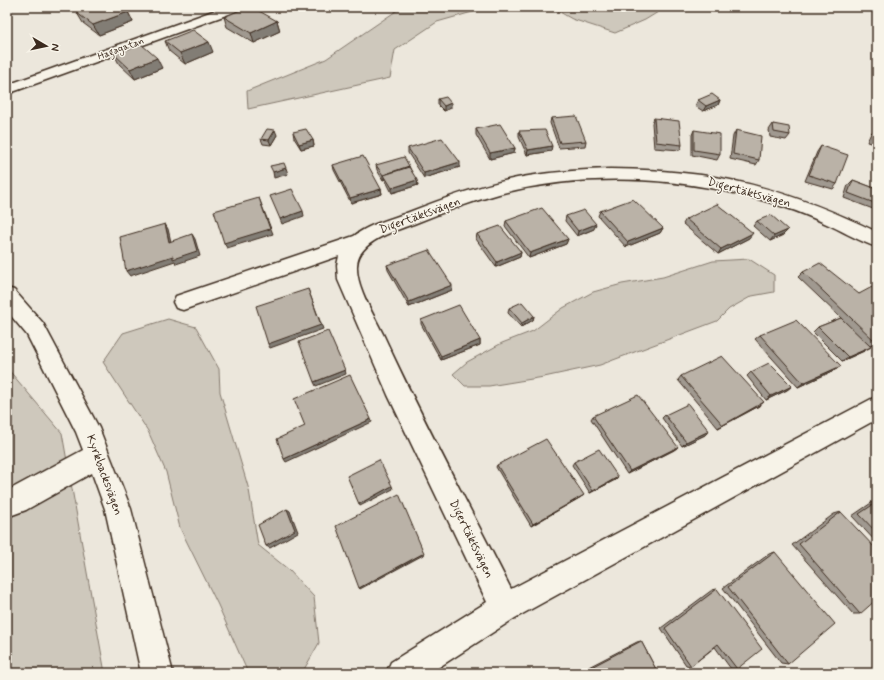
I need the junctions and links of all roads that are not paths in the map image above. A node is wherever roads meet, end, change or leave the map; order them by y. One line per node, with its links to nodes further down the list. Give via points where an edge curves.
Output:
1 (236, 7): 2 (street, Hagagatan)
2 (7, 90)
3 (877, 240): 4 (street, Digertäktsvägen, via 820,214 735,187 649,174 606,174 561,177 516,185 458,202 379,231)
4 (357, 242): 6 (street); 10 (street, Digertäktsvägen, via 349,253 348,280 396,388)
5 (7, 296): 8 (street, Kyrkbacksvägen, via 35,329 87,428)
6 (183, 302)
7 (877, 407): 10 (street)
8 (98, 456): 9 (street, via 17,501); 11 (street, Kyrkbacksvägen, via 118,509)
9 (7, 504)
10 (505, 608): 12 (street)
11 (157, 673)
12 (402, 673)

